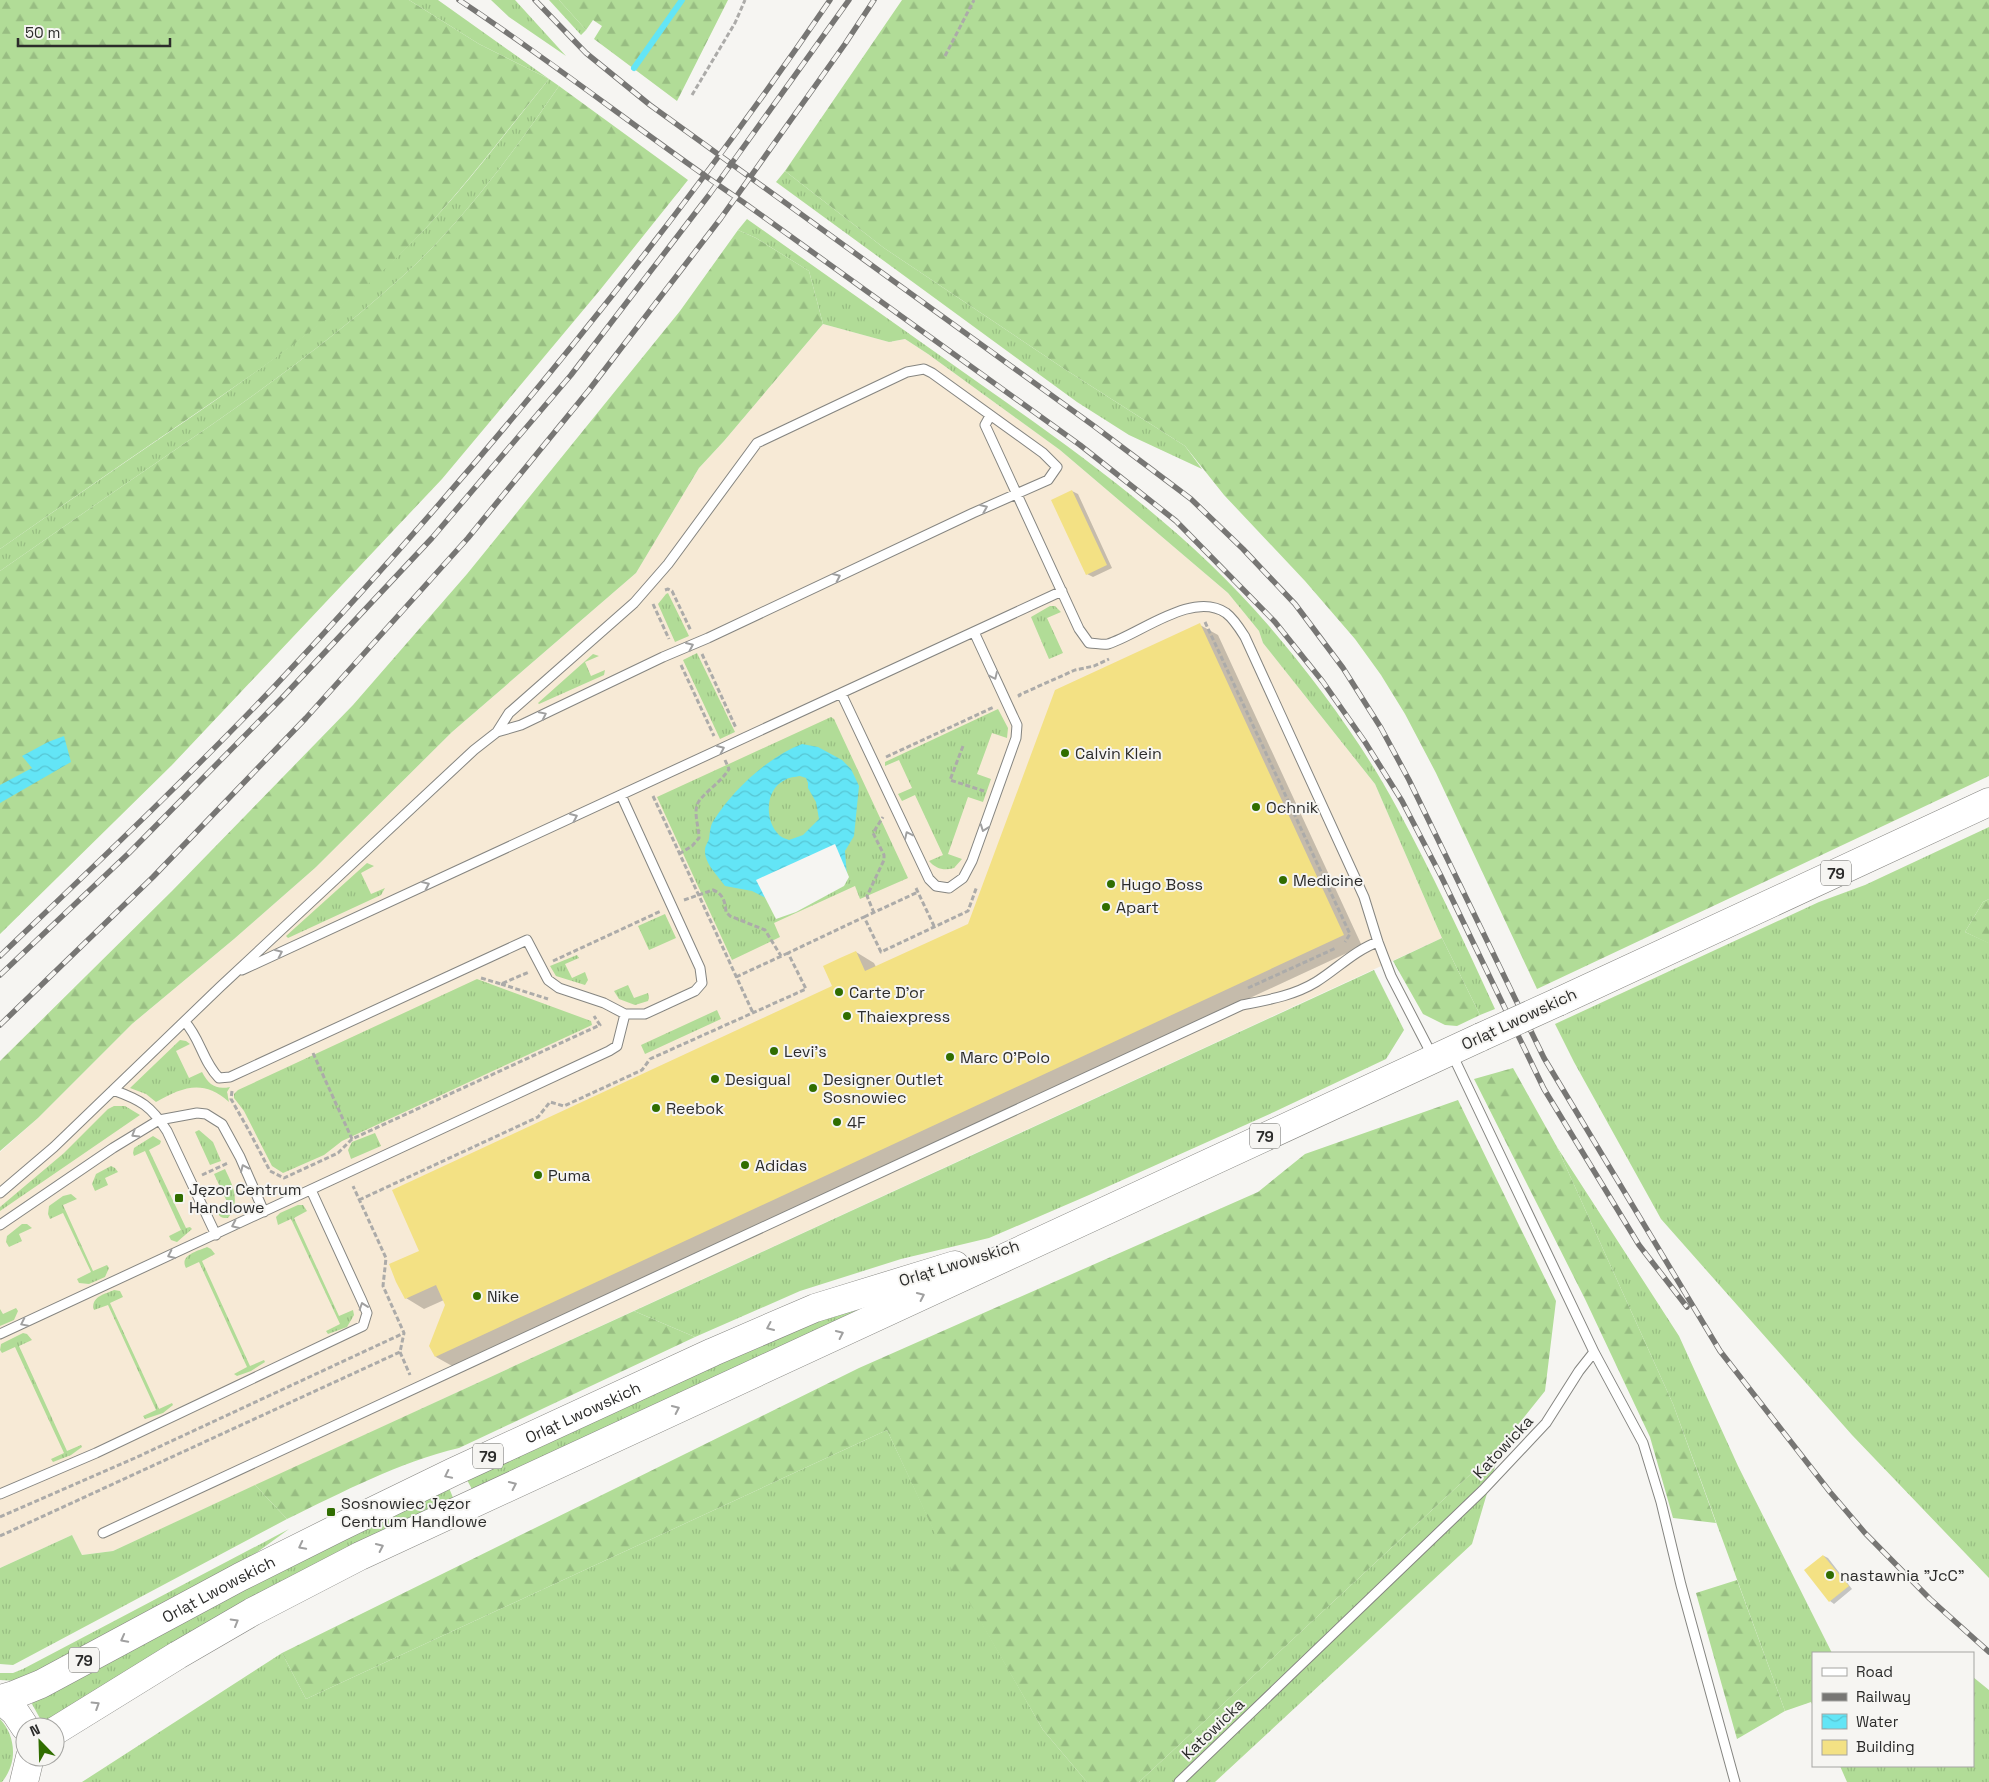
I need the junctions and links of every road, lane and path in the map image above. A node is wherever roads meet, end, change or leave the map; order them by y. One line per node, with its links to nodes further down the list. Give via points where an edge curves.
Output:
1 (745, 0): 4 (path)
2 (974, 0): 3 (path)
3 (945, 56)
4 (692, 95)
5 (990, 416): 6 (lane, via 985,425); 6 (lane, via 1057,466 1048,480); 19 (lane, via 924,369 907,372 757,443 668,564 634,603 509,714)
6 (1016, 494): 7 (lane); 12 (lane, one-way to 6)
7 (1062, 591): 11 (lane); 42 (lane, via 1089,643 1106,644 1176,613 1201,606 1226,613 1238,626 1344,851 1364,897)
8 (661, 592): 12 (path, via 672,591)
9 (657, 598): 13 (path, via 653,603)
10 (1199, 619): 50 (path, via 1207,623 1350,934 1334,949)
11 (974, 632): 15 (lane); 17 (lane, one-way to 17)
12 (697, 643): 13 (lane, one-way to 12); 20 (path)
13 (675, 652): 19 (lane, one-way to 13, via 521,725); 22 (path)
14 (1112, 658): 16 (path, via 1075,670)
15 (841, 694): 20 (lane); 24 (lane)
16 (1019, 695): 17 (path); 18 (path)
17 (1006, 701): 24 (path); 28 (lane, via 1017,726 1016,738)
18 (1023, 703)
19 (497, 732): 46 (lane, via 467,756)
20 (742, 739): 22 (lane, one-way to 20); 23 (path, via 748,751)
21 (963, 746): 28 (path, via 950,780)
22 (720, 749): 23 (path); 27 (lane)
23 (726, 760): 25 (path); 33 (path, via 729,769 697,805 699,838)
24 (874, 763): 28 (lane, one-way to 24, via 963,878 949,888 936,886 929,879)
25 (718, 764)
26 (660, 791): 33 (path, via 652,795)
27 (621, 795): 38 (lane); 46 (lane, one-way to 27)
28 (996, 795)
29 (1989, 802): 56 (main road, Orląt Lwowskich / 79, bridge)
30 (879, 809): 31 (path)
31 (883, 817): 32 (path); 39 (path, via 873,833 884,860 867,896)
32 (887, 825)
33 (679, 854): 37 (path)
34 (978, 883): 41 (path, via 968,911)
35 (914, 884): 36 (path)
36 (918, 892): 39 (path); 41 (path)
37 (698, 894): 38 (path); 44 (path, via 713,890 720,892 726,912 765,930); 48 (path)
38 (672, 906): 45 (path); 53 (lane, via 700,968 702,983 695,992 645,1014)
39 (874, 912): 40 (path)
40 (864, 917): 41 (path, via 881,952); 43 (path)
41 (934, 926)
42 (1378, 942): 56 (lane, via 1391,976); 78 (lane, via 1365,946 1314,983 1287,995 1242,1005)
43 (788, 953): 44 (path); 54 (path, via 806,989)
44 (781, 956): 48 (path)
45 (540, 967): 49 (path); 53 (lane, via 548,980 560,988); 55 (lane, via 527,940 230,1077 219,1078 213,1072 194,1032)
46 (234, 974): 55 (lane)
47 (476, 976): 49 (path)
48 (736, 977): 54 (path)
49 (501, 984): 51 (path)
50 (1244, 990)
51 (551, 1000)
52 (586, 1014): 61 (path, via 596,1017 600,1025)
53 (624, 1014): 63 (lane, via 617,1046 609,1051)
54 (753, 1014): 66 (path, via 650,1059 642,1070 564,1106 550,1102 538,1117)
55 (185, 1022): 59 (lane)
56 (1442, 1055): 70 (main road, Orląt Lwowskich / 79); 74 (lane)
57 (304, 1056): 61 (path, via 313,1052)
58 (233, 1089): 62 (path, via 230,1099 270,1171 284,1178)
59 (112, 1090): 60 (lane, via 150,1108); 65 (lane, via 54,1147)
60 (159, 1120): 67 (lane, one-way to 60, via 222,1124 206,1114 197,1113); 68 (lane, one-way to 68); 69 (lane)
61 (352, 1139): 62 (path)
62 (338, 1153): 63 (path)
63 (348, 1174): 64 (lane); 66 (path)
64 (311, 1190): 67 (lane); 76 (lane, one-way to 64, via 96,1453 362,1326 366,1313)
65 (0, 1193)
66 (359, 1200): 71 (path, via 386,1258 383,1286)
67 (264, 1212): 69 (lane, one-way to 69)
68 (0, 1225)
69 (216, 1235): 72 (lane, one-way to 72)
70 (1049, 1235): 80 (main road, Orląt Lwowskich / 79, one-way to 80, via 784,1320 436,1481 240,1577 41,1684); 82 (main road, Orląt Lwowskich / 79, one-way to 70, via 252,1612 360,1556)
71 (404, 1333): 73 (path); 77 (path, via 136,1458)
72 (0, 1334)
73 (400, 1352): 75 (path); 79 (path)
74 (1594, 1352): 83 (lane, Katowicka, via 1546,1423 1483,1490); 84 (lane, via 1643,1444)
75 (410, 1376)
76 (0, 1494)
77 (0, 1517)
78 (103, 1533)
79 (0, 1536)
80 (0, 1699): 81 (main road, 79)
81 (18, 1717)
82 (65, 1725)
83 (1179, 1782)
84 (1734, 1782)

